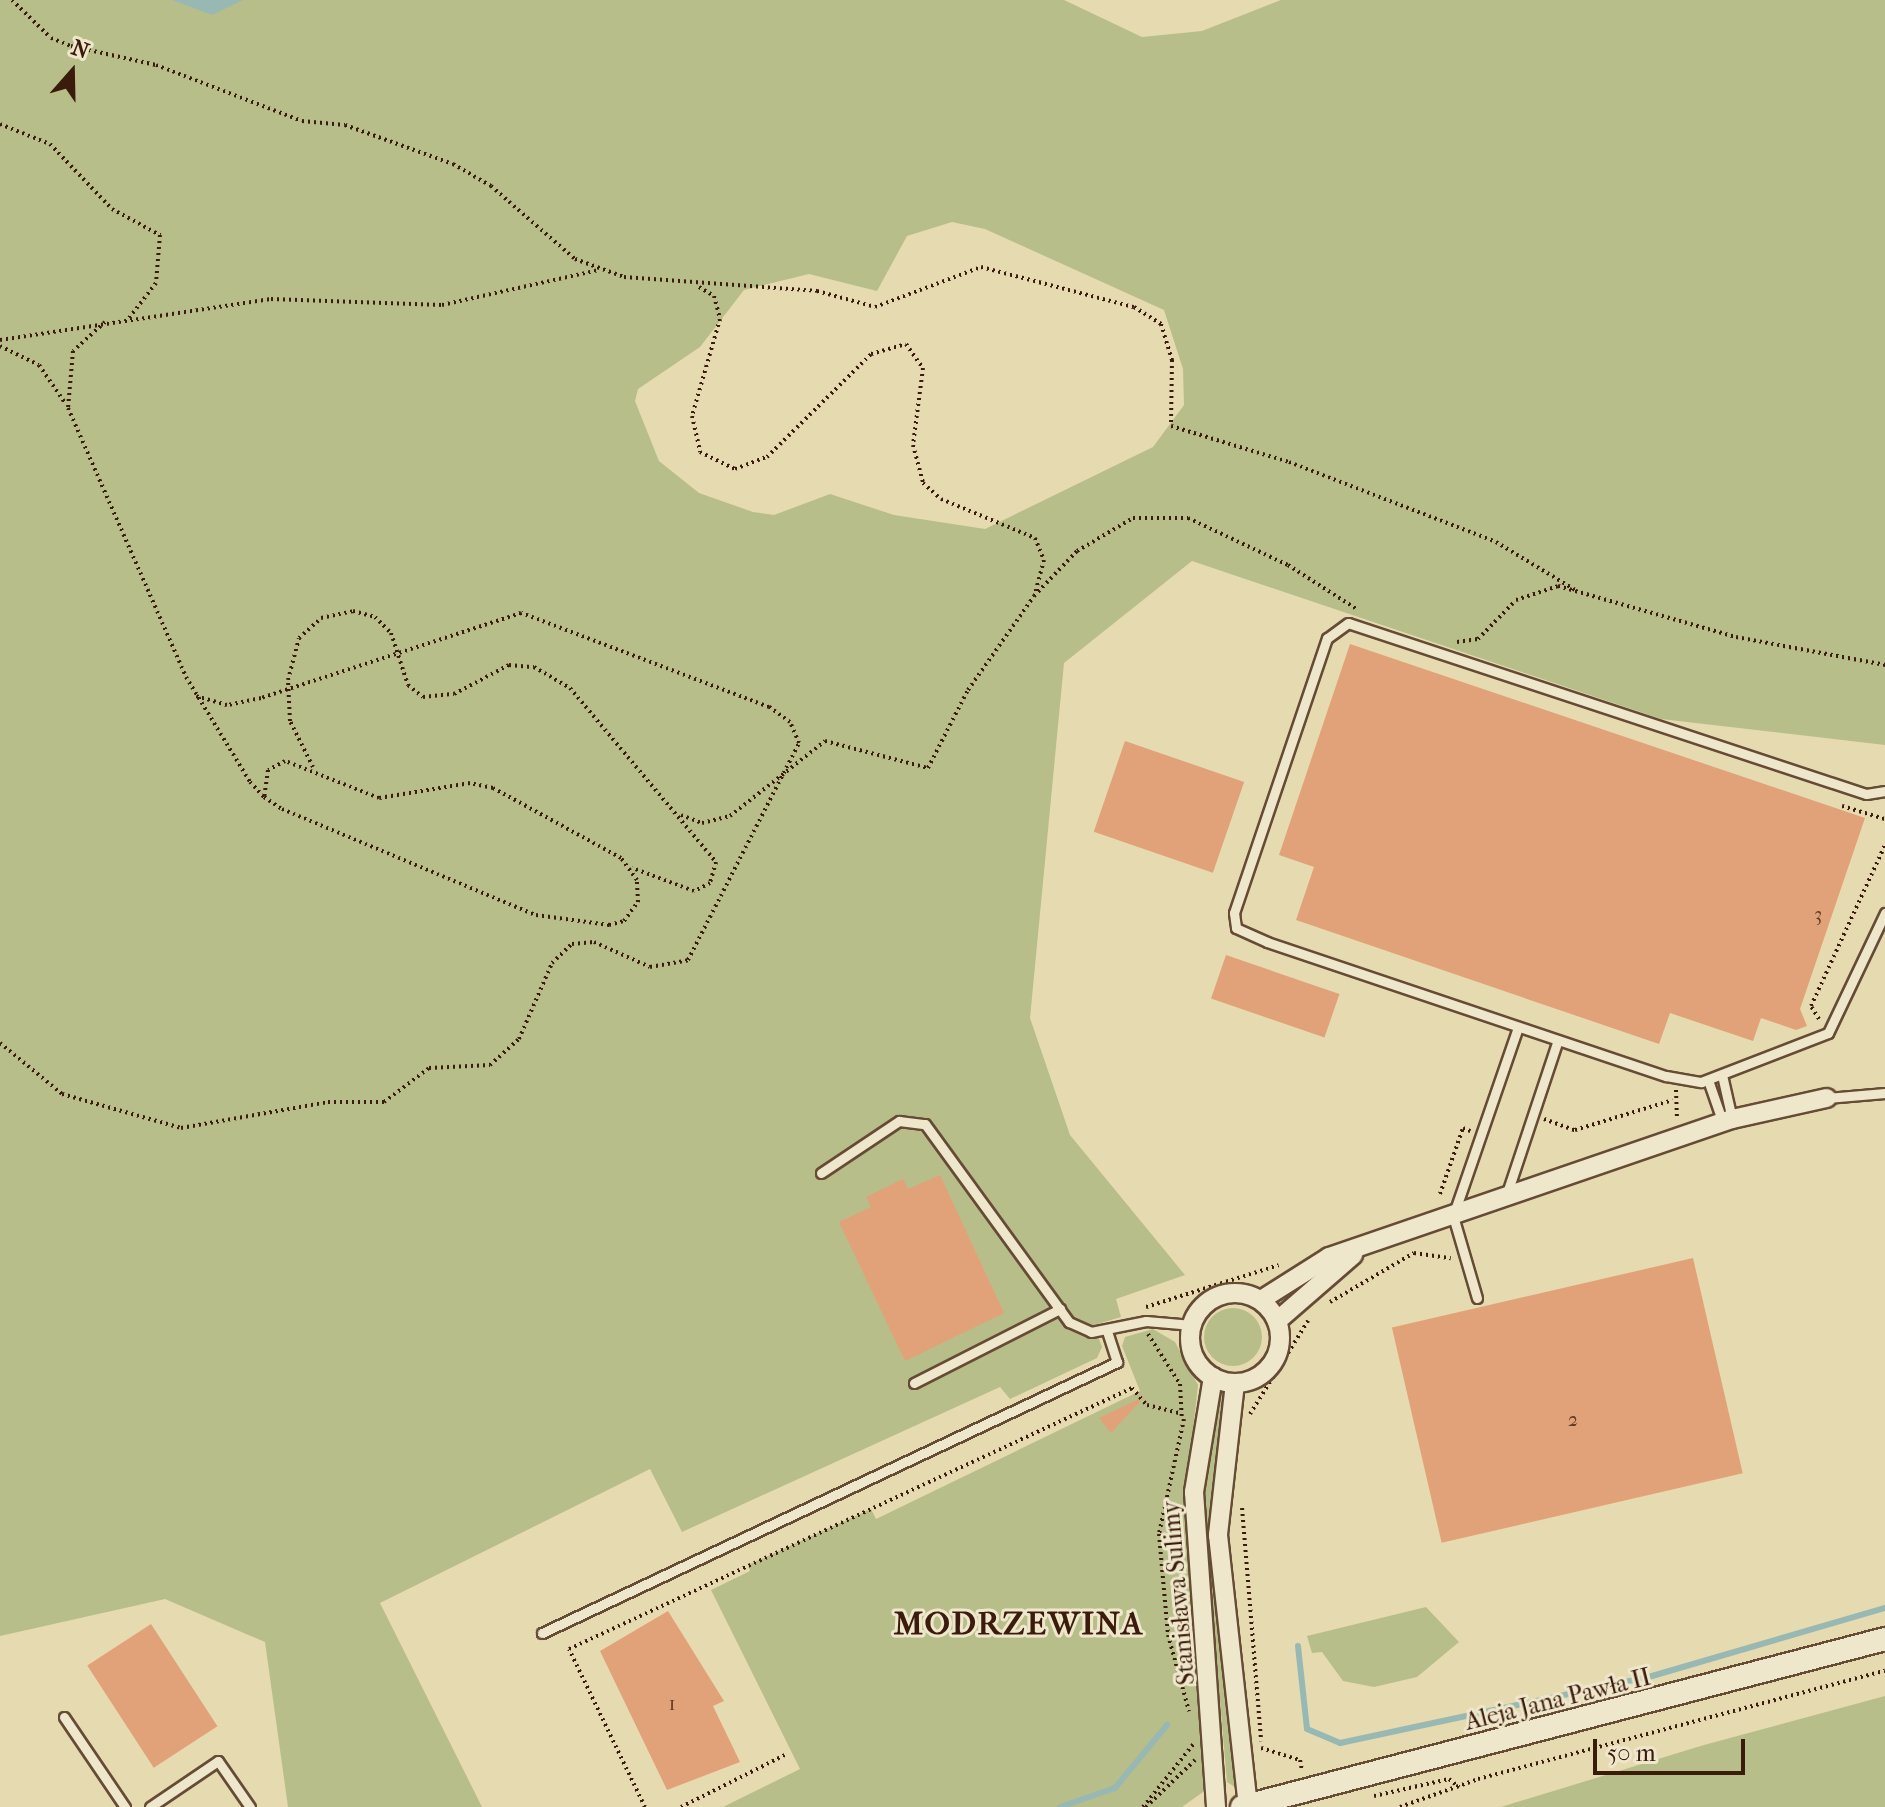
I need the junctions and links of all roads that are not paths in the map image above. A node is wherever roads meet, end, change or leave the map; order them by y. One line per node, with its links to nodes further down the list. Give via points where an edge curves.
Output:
1 (1885, 791): 3 (lane, via 1866,794 1356,624 1337,626 1327,638 1234,913 1236,928)
2 (1885, 913): 5 (lane, via 1828,1033)
3 (1518, 1027): 4 (lane); 12 (lane)
4 (1558, 1040): 6 (lane, via 1680,1079); 11 (lane)
5 (1722, 1075): 6 (lane); 9 (lane)
6 (1708, 1080): 9 (lane)
7 (1885, 1093): 8 (lane)
8 (1827, 1098): 9 (street)
9 (1727, 1121): 11 (street)
10 (821, 1173): 16 (lane, via 899,1121 925,1124)
11 (1505, 1198): 12 (street)
12 (1453, 1216): 13 (street); 14 (lane)
13 (1353, 1255): 15 (street, via 1329,1257); 17 (street)
14 (1477, 1298)
15 (1261, 1300): 17 (street); 18 (street, via 1245,1293 1212,1299)
16 (1060, 1309): 19 (lane, via 1082,1331); 21 (lane)
17 (1277, 1321): 22 (street, via 1273,1363)
18 (1192, 1325): 19 (lane, via 1146,1321); 20 (street, via 1193,1355)
19 (1107, 1332): 23 (lane, via 1117,1362)
20 (1213, 1377): 22 (street); 30 (street, Stanisława Sulimy, via 1194,1492)
21 (914, 1383)
22 (1235, 1383): 26 (street, Stanisława Sulimy, via 1219,1476 1218,1535)
23 (542, 1633)
24 (1885, 1639): 26 (street, Aleja Jana Pawła II)
25 (64, 1717): 27 (lane)
26 (1246, 1806)
27 (125, 1807)
28 (150, 1807): 29 (lane, via 218,1761)
29 (250, 1807)
30 (1216, 1807)

